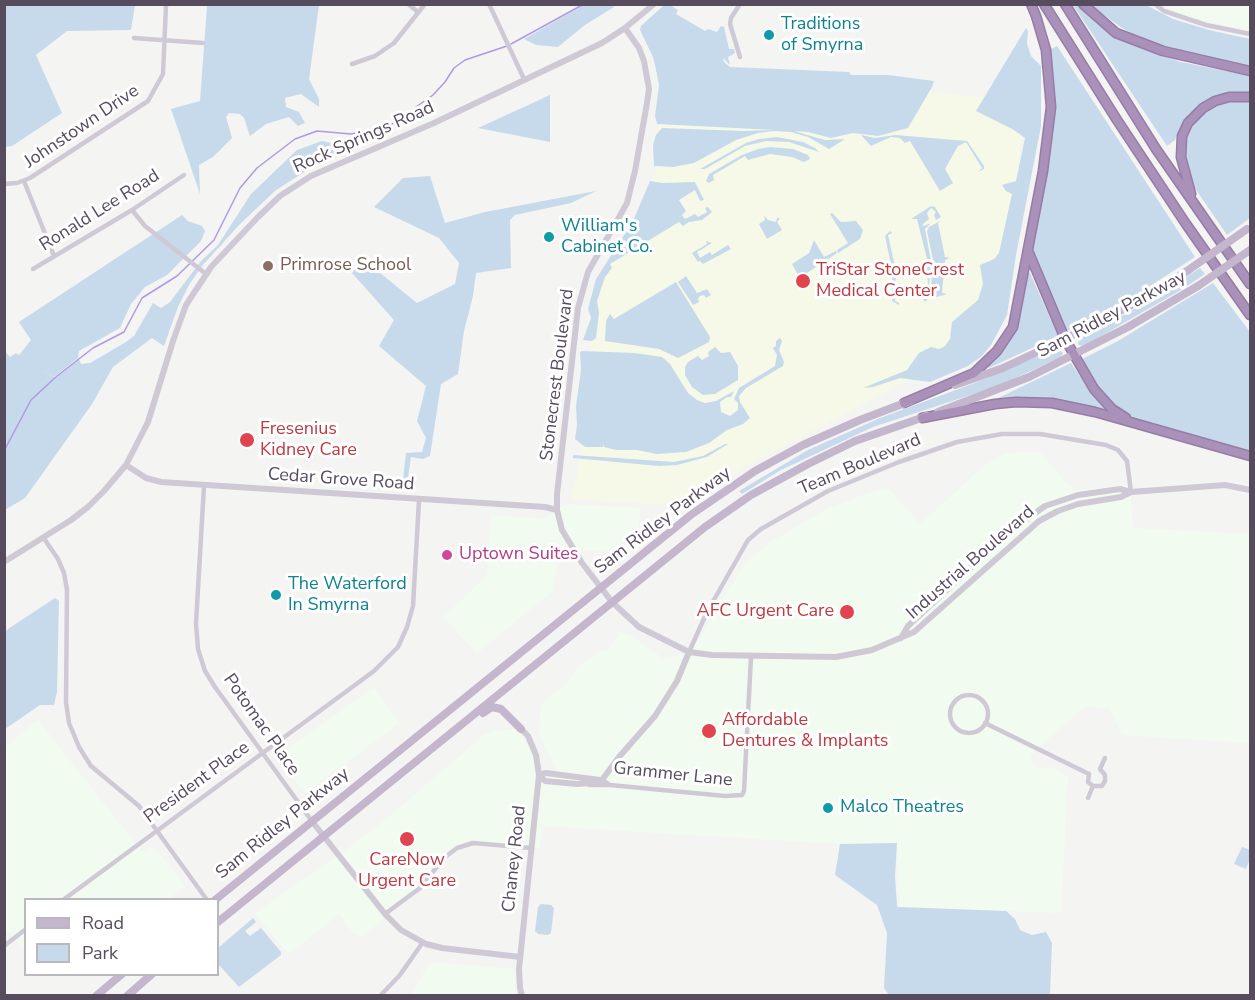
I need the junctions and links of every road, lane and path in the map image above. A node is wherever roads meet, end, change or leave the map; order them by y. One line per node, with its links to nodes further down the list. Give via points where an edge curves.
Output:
1 (408, 4): 12 (street)
2 (425, 4): 12 (street)
3 (489, 4): 21 (street)
4 (654, 4): 13 (street, Rock Springs Road)
5 (740, 4): 18 (street, via 730,24)
6 (1031, 4): 29 (highway, via 1046,50 1051,107)
7 (1044, 4): 35 (highway, via 1180,215)
8 (1065, 4): 26 (highway)
9 (1083, 4): 20 (highway, via 1116,33 1163,51)
10 (1155, 4): 14 (street, via 1164,11 1206,25)
11 (166, 5): 16 (street, Johnstown Drive)
12 (418, 12): 19 (street, via 394,43 375,56)
13 (625, 28): 21 (street, Rock Springs Road, via 602,43); 47 (street, Stonecrest Boulevard, via 639,48 649,89 627,202 588,272 578,308)
14 (1251, 34)
15 (134, 38): 16 (street)
16 (164, 41): 17 (street); 23 (street, Johnstown Drive, via 163,74 148,101)
17 (203, 43)
18 (740, 57)
19 (352, 64)
20 (1251, 71)
21 (524, 79): 33 (street, Rock Springs Road, via 298,183 263,211)
22 (1251, 97): 26 (highway, via 1229,97 1209,104 1197,112 1185,130 1181,157)
23 (24, 181): 24 (street, Johnstown Drive); 31 (street)
24 (4, 184)
25 (184, 184): 27 (street, Ronald Lee Road, via 182,176)
26 (1193, 204): 34 (highway)
27 (132, 210): 31 (street, Ronald Lee Road); 33 (street, via 145,226)
28 (1249, 228): 36 (main road, Sam Ridley Parkway, bridge, via 1143,299)
29 (1028, 250): 36 (highway); 38 (highway, via 1012,327 997,351 974,373)
30 (1251, 250): 37 (main road, Sam Ridley Parkway, bridge, via 1198,286)
31 (54, 256): 32 (street, Ronald Lee Road)
32 (33, 269)
33 (206, 274): 42 (street, Rock Springs Road, via 186,305 148,422)
34 (1251, 284)
35 (1251, 315)
36 (1065, 339): 37 (highway); 38 (main road, Sam Ridley Parkway, via 1003,368)
37 (1074, 355): 39 (main road, Sam Ridley Parkway, via 994,392); 40 (highway, via 1094,389 1112,409)
38 (904, 403): 50 (main road, Sam Ridley Parkway, via 803,445 755,471 692,514)
39 (922, 418): 40 (highway, via 975,407 1034,402 1069,406); 51 (main road, Sam Ridley Parkway, via 855,441 751,495)
40 (1154, 429): 41 (highway)
41 (1251, 456)
42 (126, 465): 43 (street, Cedar Grove Road, via 146,478); 48 (street, Rock Springs Road, via 88,507)
43 (204, 486): 46 (street, Cedar Grove Road); 57 (street, Potomac Place, via 198,650 205,671)
44 (1251, 490): 45 (street, Industrial Boulevard, via 1210,485)
45 (1131, 492): 52 (street, Industrial Boulevard, via 1078,504 1039,521 914,632); 52 (street, Industrial Boulevard, via 1120,489 1078,495 1031,515 909,625); 53 (street, Team Boulevard, via 1127,461 1118,450 1040,434 1002,434 957,442 899,462 828,491 748,540)
46 (419, 500): 47 (street, Cedar Grove Road); 57 (street, President Place, via 413,606 398,647 374,671)
47 (558, 510): 50 (street, Stonecrest Boulevard, via 572,549)
48 (43, 537): 49 (street, Rock Springs Road); 71 (street, via 58,559 68,590 69,723 91,766 139,806)
49 (4, 562)
50 (600, 588): 51 (street, Industrial Boulevard); 70 (main road, Sam Ridley Parkway)
51 (612, 602): 53 (street, Industrial Boulevard, via 639,627); 58 (main road, Sam Ridley Parkway)
52 (900, 638): 54 (street, Industrial Boulevard, via 872,650 837,657)
53 (689, 652): 54 (street, Industrial Boulevard); 64 (street, Team Boulevard, via 655,716)
54 (751, 657): 67 (street, Grammer Lane, via 742,795)
55 (985, 723): 55 (street, via 986,708 976,697 961,697 953,704 950,719 959,730 978,731); 62 (street)
56 (521, 729): 58 (main road, via 501,709 492,707); 63 (street, Chaney Road, via 536,755)
57 (262, 753): 70 (street, Potomac Place); 71 (street, President Place)
58 (421, 758): 72 (main road, Sam Ridley Parkway)
59 (1105, 758): 60 (street)
60 (1100, 769): 62 (street); 68 (street, via 1106,775 1105,781 1102,786)
61 (564, 774): 63 (street); 64 (street); 65 (street)
62 (1089, 774): 68 (street, via 1088,782)
63 (539, 775): 65 (street, via 545,781); 73 (street, Chaney Road)
64 (602, 780): 66 (street); 67 (street, Grammer Lane)
65 (563, 782): 66 (street)
66 (577, 784): 67 (street)
67 (610, 785)
68 (1093, 786): 69 (street)
69 (1088, 798)
70 (311, 820): 72 (street, Potomac Place); 76 (main road, Sam Ridley Parkway)
71 (156, 830): 74 (street, President Place); 75 (street)
72 (324, 837): 77 (street, Potomac Place); 78 (main road, Sam Ridley Parkway)
73 (531, 848): 77 (street, via 472,843 457,848 420,888); 82 (street, Chaney Road)
74 (66, 898)
75 (206, 898)
76 (217, 898)
77 (385, 914): 80 (street, Potomac Place, via 401,930)
78 (219, 921)
79 (24, 931): 81 (street)
80 (423, 942): 82 (street, Potomac Place, via 442,948); 87 (street)
81 (4, 946)
82 (520, 957): 88 (street, Chaney Road)
83 (118, 976): 85 (main road)
84 (151, 976): 86 (main road)
85 (96, 996)
86 (126, 996)
87 (380, 996)
88 (522, 996)

